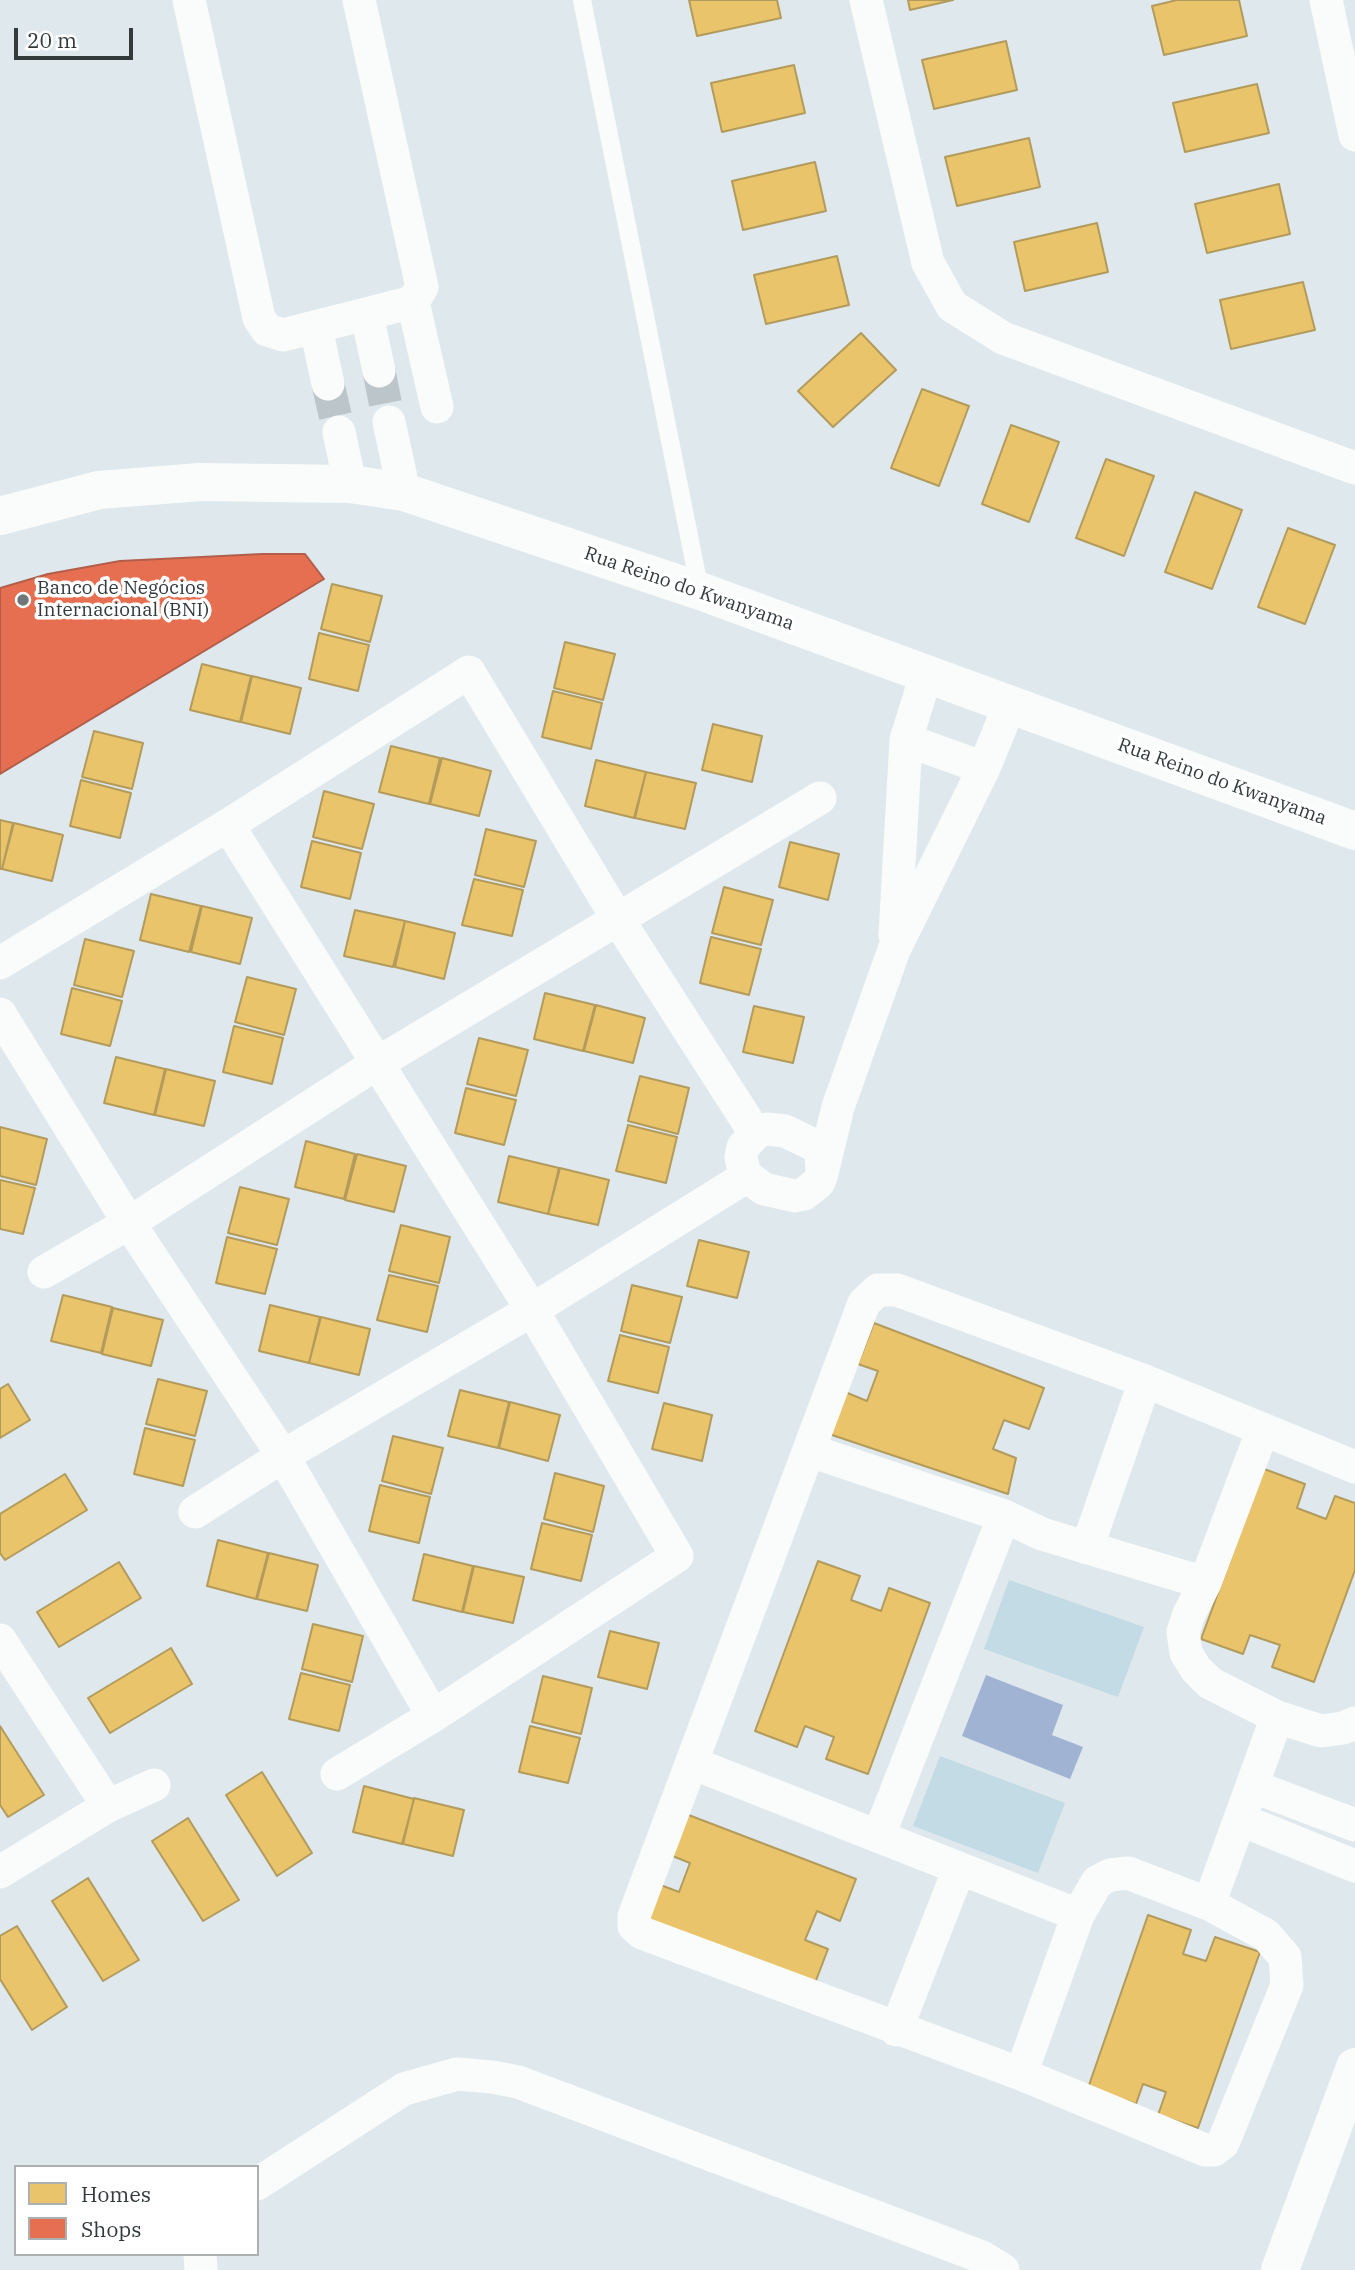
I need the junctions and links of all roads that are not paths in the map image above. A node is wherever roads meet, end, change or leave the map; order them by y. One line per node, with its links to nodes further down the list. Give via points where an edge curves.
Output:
1 (189, 0): 9 (street, via 259,318 267,330 283,335)
2 (359, 0): 7 (street, via 422,277 420,296)
3 (582, 0): 19 (lane)
4 (866, 0): 15 (street, via 928,263 952,306 1003,338)
5 (1326, 0): 6 (street)
6 (1355, 135)
7 (413, 302): 8 (street); 12 (street)
8 (368, 315): 9 (street); 10 (street)
9 (316, 328): 11 (street)
10 (379, 371)
11 (328, 384)
12 (437, 407)
13 (389, 422): 17 (street)
14 (339, 432): 16 (street)
15 (1355, 468)
16 (350, 484): 17 (street, Rua Reino do Kwanyama); 18 (street, Rua Reino do Kwanyama, via 200,482 99,490)
17 (404, 492): 19 (street, Rua Reino do Kwanyama)
18 (0, 516)
19 (700, 591): 20 (street, Rua Reino do Kwanyama)
20 (926, 675): 21 (street, Rua Reino do Kwanyama); 22 (street)
21 (1010, 705): 23 (street); 26 (street, Rua Reino do Kwanyama)
22 (906, 740): 23 (street); 28 (street)
23 (984, 768): 28 (street)
24 (820, 798): 27 (street)
25 (228, 825): 27 (street, via 469,672); 29 (street); 31 (street)
26 (1355, 831)
27 (619, 921): 31 (street); 33 (street)
28 (894, 950): 32 (street)
29 (0, 963)
30 (0, 1014): 37 (street)
31 (376, 1064): 37 (street); 39 (street)
32 (838, 1107): 34 (street); 35 (street)
33 (755, 1133): 34 (street, via 767,1129); 36 (street, via 740,1157)
34 (800, 1136): 35 (street, via 821,1154)
35 (822, 1173): 36 (street, via 812,1189 795,1196 764,1189)
36 (746, 1177): 39 (street)
37 (129, 1223): 38 (street); 43 (street)
38 (44, 1272)
39 (532, 1310): 43 (street); 50 (street, via 677,1556)
40 (1145, 1381): 41 (street); 42 (street, via 897,1290 878,1290 864,1303); 47 (street)
41 (1263, 1429): 44 (street); 48 (street)
42 (811, 1451): 46 (street); 53 (street)
43 (283, 1456): 45 (street); 50 (street)
44 (1355, 1467)
45 (195, 1512)
46 (1004, 1516): 47 (street); 60 (street)
47 (1087, 1548): 48 (street)
48 (1205, 1583): 51 (street, via 1184,1632 1186,1653 1210,1683)
49 (0, 1640): 57 (street)
50 (433, 1716): 54 (street)
51 (1277, 1717): 52 (street, via 1321,1731); 56 (street)
52 (1355, 1723)
53 (692, 1763): 60 (street); 66 (street, via 634,1926 642,1933)
54 (337, 1773)
55 (154, 1785): 57 (street)
56 (1252, 1786): 58 (street); 59 (street)
57 (108, 1806): 63 (street)
58 (1241, 1820): 61 (street); 64 (street)
59 (1355, 1825)
60 (879, 1835): 62 (street)
61 (1355, 1866)
62 (959, 1869): 65 (street); 66 (street)
63 (0, 1872)
64 (1209, 1904): 65 (street, via 1128,1873 1097,1882); 68 (street, via 1266,1935 1285,1957 1287,1985 1223,2143 1205,2150)
65 (1078, 1915): 68 (street)
66 (896, 2030): 68 (street)
67 (1355, 2067): 71 (street)
68 (1021, 2074)
69 (259, 2182): 70 (street, via 404,2089 457,2074 492,2077 557,2096 982,2257)
70 (1003, 2270)
71 (1280, 2270)

